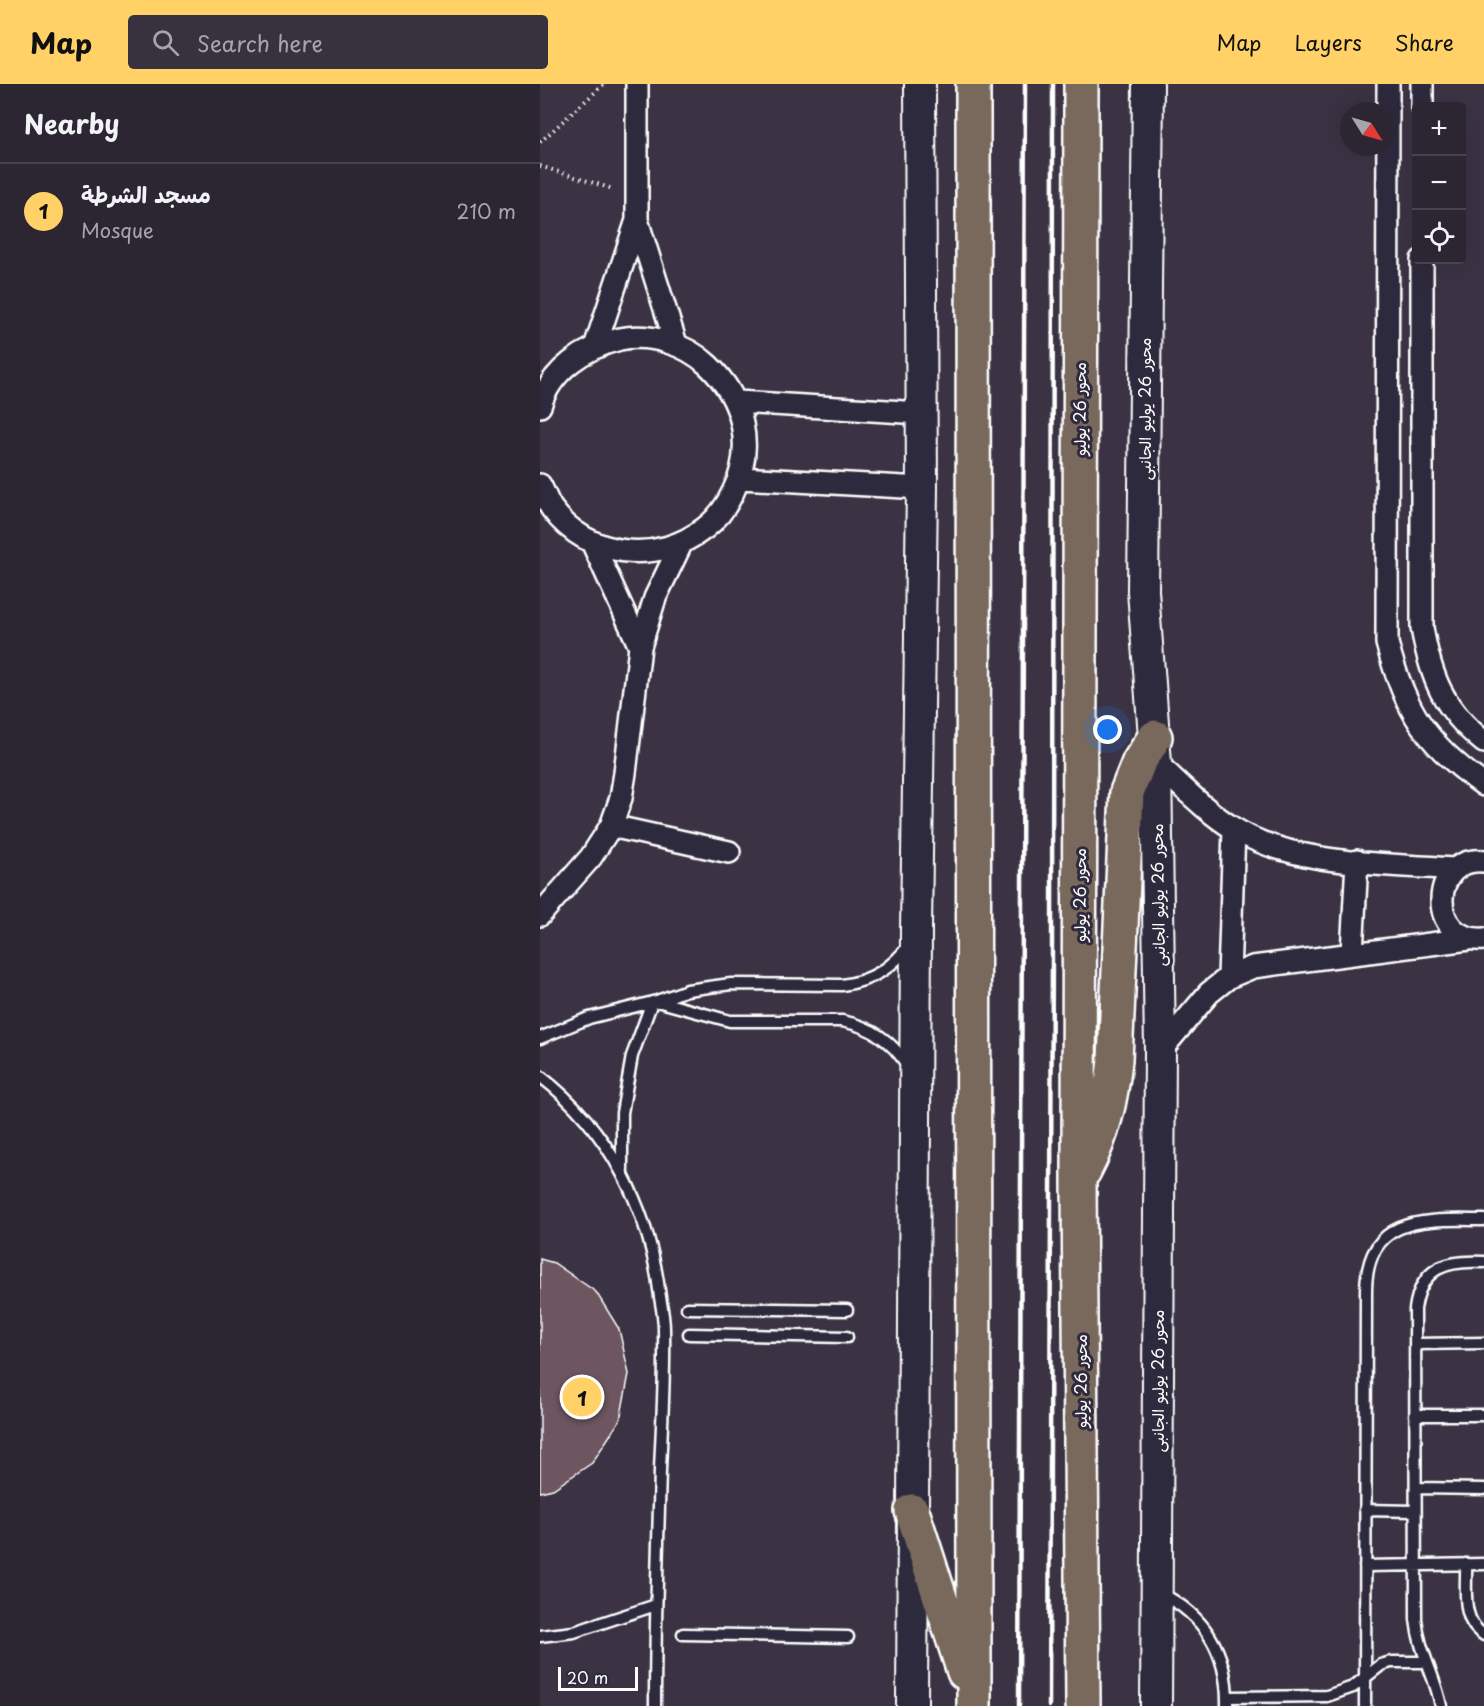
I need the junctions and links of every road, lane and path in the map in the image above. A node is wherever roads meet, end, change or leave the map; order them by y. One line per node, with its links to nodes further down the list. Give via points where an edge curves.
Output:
1 (604, 84): 10 (path)
2 (637, 84): 12 (street)
3 (920, 84): 19 (main road)
4 (973, 84): 76 (highway)
5 (1081, 84): 47 (highway, محور 26 يوليو)
6 (1148, 84): 28 (main road, محور 26 يوليو الجانبى, via 1143,591)
7 (1388, 84): 29 (street, via 1388,643 1397,678 1417,718 1457,766)
8 (1422, 84): 9 (street)
9 (1422, 102)
10 (540, 142)
11 (540, 165): 12 (path)
12 (637, 197): 13 (street)
13 (637, 220): 15 (street); 16 (street)
14 (1422, 264): 27 (street, via 1422,628 1428,664 1443,697 1465,726)
15 (676, 344): 16 (street, via 649,338 622,339); 18 (street, via 701,358 722,377)
16 (595, 347): 17 (street, via 557,375)
17 (541, 399)
18 (737, 402): 19 (street); 20 (street, via 745,452)
19 (921, 412): 22 (main road)
20 (740, 477): 22 (street); 25 (street, via 727,505 706,528)
21 (540, 485): 23 (street)
22 (922, 488): 37 (main road)
23 (545, 506): 24 (street)
24 (591, 542): 25 (street, via 621,551 651,552); 26 (street)
25 (681, 543): 26 (street, via 655,598)
26 (640, 647): 30 (street, via 621,798)
27 (1484, 742)
28 (1156, 750): 31 (street); 43 (main road, محور 26 يوليو الجانبى); 47 (highway, via 1139,762 1125,808 1116,1060 1105,1123)
29 (1484, 785)
30 (611, 826): 32 (street); 36 (street, via 591,856)
31 (1234, 829): 33 (street, via 1282,850); 40 (street)
32 (729, 852)
33 (1357, 861): 35 (street); 39 (street)
34 (1484, 861): 35 (street)
35 (1456, 869): 38 (street, via 1442,889 1443,914 1458,933)
36 (540, 915)
37 (916, 930): 41 (lane, via 899,958 858,983 731,984 687,990); 45 (main road)
38 (1476, 939): 39 (street)
39 (1352, 953): 40 (street, via 1253,967)
40 (1229, 977): 43 (street, via 1209,993)
41 (654, 1002): 42 (lane, via 589,1018); 45 (lane, via 730,1021 859,1024 900,1053); 46 (lane, via 632,1056 622,1113)
42 (540, 1038)
43 (1160, 1051): 67 (main road, محور 26 يوليو الجانبى)
44 (540, 1076): 46 (lane, via 591,1125)
45 (915, 1083): 61 (main road)
46 (621, 1170): 68 (lane, via 645,1224 658,1275 664,1327)
47 (1079, 1181): 79 (highway, محور 26 يوليو)
48 (1484, 1220): 60 (lane, via 1430,1220 1404,1225 1383,1240 1369,1263)
49 (1484, 1262): 55 (lane, via 1449,1263 1429,1276 1417,1297)
50 (687, 1308): 51 (lane)
51 (847, 1310)
52 (689, 1334): 53 (lane)
53 (847, 1337)
54 (1484, 1343): 55 (lane)
55 (1415, 1344): 56 (lane)
56 (1415, 1415): 57 (lane); 58 (lane)
57 (1484, 1415)
58 (1416, 1488): 59 (lane); 62 (lane)
59 (1484, 1489)
60 (1365, 1510): 62 (lane); 66 (lane)
61 (912, 1511): 76 (highway); 78 (main road)
62 (1415, 1511): 63 (lane)
63 (1415, 1564): 64 (lane); 66 (lane); 73 (lane, via 1417,1634)
64 (1466, 1564): 65 (lane); 70 (lane, via 1469,1618)
65 (1484, 1564)
66 (1365, 1566): 74 (lane)
67 (1157, 1591): 75 (lane, via 1202,1624 1221,1657); 80 (main road, محور 26 يوليو الجانبى)
68 (656, 1605): 71 (lane, via 574,1632); 77 (lane)
69 (683, 1634): 72 (lane)
70 (1484, 1635)
71 (540, 1636)
72 (848, 1637)
73 (1426, 1662): 74 (lane, via 1391,1662); 82 (lane)
74 (1365, 1679): 75 (lane, via 1327,1696); 81 (lane)
75 (1227, 1701)
76 (974, 1704)
77 (655, 1706)
78 (912, 1706)
79 (1083, 1706)
80 (1156, 1706)
81 (1365, 1706)
82 (1441, 1706)

